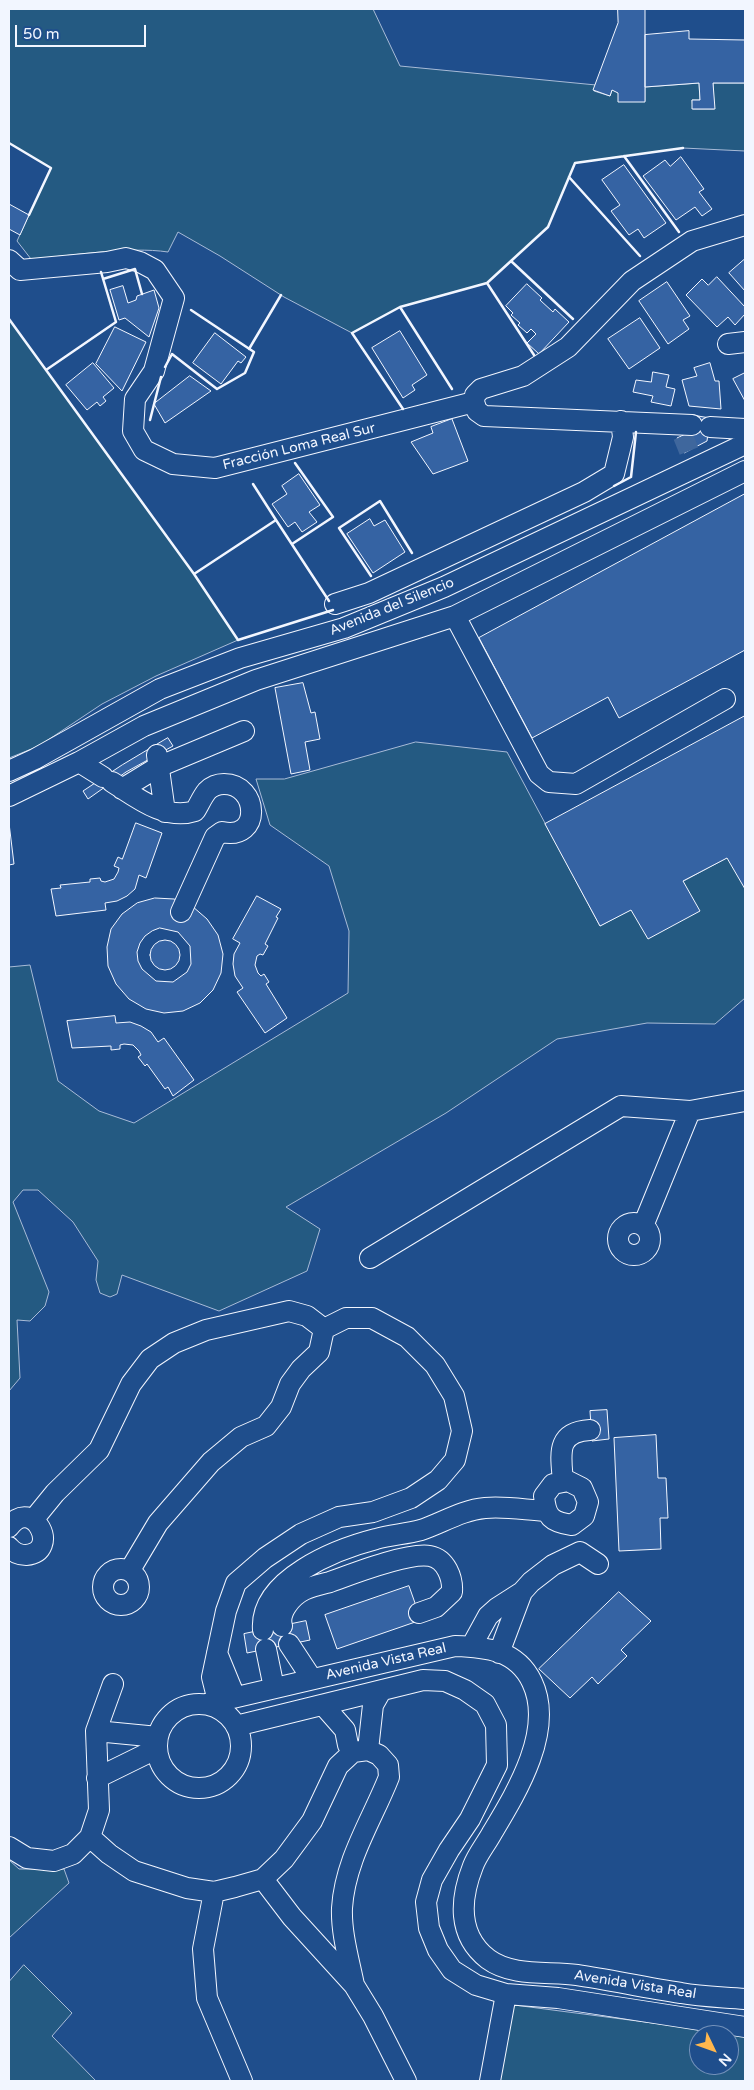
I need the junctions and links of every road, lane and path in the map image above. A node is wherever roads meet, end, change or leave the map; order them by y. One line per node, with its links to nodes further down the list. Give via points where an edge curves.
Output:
1 (745, 225): 3 (street, via 692,241 632,281 568,347 523,376 481,389)
2 (9, 260): 3 (street, Fracción Loma Real Sur, via 20,270 126,258 155,270 174,298 154,371 135,399 133,431 144,450 173,464 215,468)
3 (474, 402): 4 (street, via 477,411 484,416)
4 (621, 421): 6 (street); 11 (street, via 623,437 614,474 584,492 387,585)
5 (745, 429): 6 (street)
6 (691, 439): 7 (street, Avenida del Silencio); 9 (street, Avenida del Silencio)
7 (745, 444)
8 (745, 471): 10 (street, Avenida del Silencio)
9 (509, 556): 10 (street); 18 (street, Avenida del Silencio, via 444,588 344,628 240,658 160,689)
10 (520, 585): 12 (street, Avenida del Silencio)
11 (335, 604)
12 (455, 616): 13 (street, via 539,774 549,782 576,784); 14 (street, Avenida del Silencio, via 256,680)
13 (725, 699)
14 (152, 723): 16 (street); 17 (street, Avenida del Silencio)
15 (244, 731): 16 (street)
16 (157, 756): 19 (street); 21 (street)
17 (79, 762): 19 (street); 20 (street, Avenida del Silencio)
18 (9, 771)
19 (113, 783): 21 (street)
20 (9, 796)
21 (165, 812): 22 (street, via 195,811 206,792 220,784 237,787 249,799 252,808 252,816 243,830 222,832 215,837)
22 (181, 912)
23 (745, 1101): 24 (street)
24 (690, 1111): 25 (street); 26 (street, via 621,1106)
25 (643, 1226)
26 (370, 1258)
27 (324, 1329): 31 (street, via 307,1316 290,1312 206,1330 174,1343 150,1359 131,1384 99,1450 55,1493); 36 (street, via 319,1352 290,1384 281,1407 266,1426 241,1437 211,1462 158,1522); 50 (street, via 346,1318 372,1318 413,1342 435,1365 454,1396 462,1431 454,1460 438,1480 411,1498 372,1512 339,1517 301,1534 265,1558 236,1583 226,1611 212,1677)
28 (590, 1430): 29 (street, via 569,1434 561,1449)
29 (563, 1482): 30 (street, via 553,1484 544,1496); 30 (street, via 568,1480 582,1488 588,1502 584,1516 572,1524 557,1522)
30 (546, 1511): 34 (street, via 484,1508 456,1515 421,1530 378,1538)
31 (34, 1520): 32 (street, via 22,1518); 33 (street, via 43,1536 40,1548 23,1555 16,1554)
32 (9, 1527)
33 (9, 1547)
34 (328, 1555): 37 (street); 38 (street)
35 (598, 1564): 39 (street, via 580,1552 553,1565)
36 (130, 1570)
37 (342, 1577): 38 (street); 40 (street, via 390,1562 431,1556 449,1572 452,1592 436,1607)
38 (298, 1583): 43 (street, via 280,1620)
39 (522, 1592): 41 (street); 42 (street)
40 (419, 1613)
41 (488, 1616): 42 (street, via 499,1618); 44 (street)
42 (508, 1628): 45 (street)
43 (276, 1642): 46 (street); 48 (street)
44 (471, 1647): 45 (street, Avenida Vista Real, via 487,1647); 46 (street, Avenida Vista Real, via 455,1646 423,1652)
45 (499, 1653): 58 (street, Avenida Vista Real, via 528,1672 539,1707 530,1760)
46 (312, 1679): 48 (street, Avenida Vista Real)
47 (113, 1684): 53 (street)
48 (274, 1688): 50 (street, Avenida Vista Real)
49 (381, 1691): 51 (street, Avenida Vista Real); 55 (street, via 373,1705); 57 (street, Avenida Vista Real, via 423,1680 445,1681 484,1704 496,1724 497,1765)
50 (219, 1701): 52 (street, via 217,1708); 54 (street, via 180,1709 162,1725)
51 (323, 1705): 52 (street, Avenida Vista Real); 55 (street, via 345,1730 348,1744)
52 (236, 1726): 54 (street, via 240,1753 236,1766 228,1777 203,1788 189,1788 177,1782 163,1768)
53 (96, 1730): 54 (street); 56 (street)
54 (157, 1743): 56 (street)
55 (361, 1751): 61 (street, via 338,1766 312,1821 284,1859); 63 (street, via 379,1755 388,1765 389,1777 353,1857 346,1883 342,1909)
56 (97, 1778): 59 (street, via 99,1810)
57 (470, 1819): 58 (street); 64 (street, Avenida Vista Real, via 432,1880 426,1902 428,1928 452,1970 476,1984)
58 (497, 1824): 65 (street, Avenida Vista Real, via 473,1866 462,1917 472,1941 488,1960 508,1968 576,1975)
59 (90, 1837): 60 (street, via 73,1854 54,1861 27,1858); 62 (street, via 134,1871 187,1888)
60 (9, 1846)
61 (263, 1879): 62 (street); 63 (street, via 292,1917)
62 (214, 1892): 69 (street, via 203,1948 207,1998)
63 (354, 1984): 70 (street)
64 (506, 1994): 67 (street, Avenida Vista Real, via 558,1998); 71 (street)
65 (684, 1994): 66 (street, Avenida Vista Real); 67 (street)
66 (745, 1999)
67 (679, 2017): 68 (street, Avenida Vista Real)
68 (745, 2027)
69 (242, 2081)
70 (406, 2081)
71 (490, 2081)

